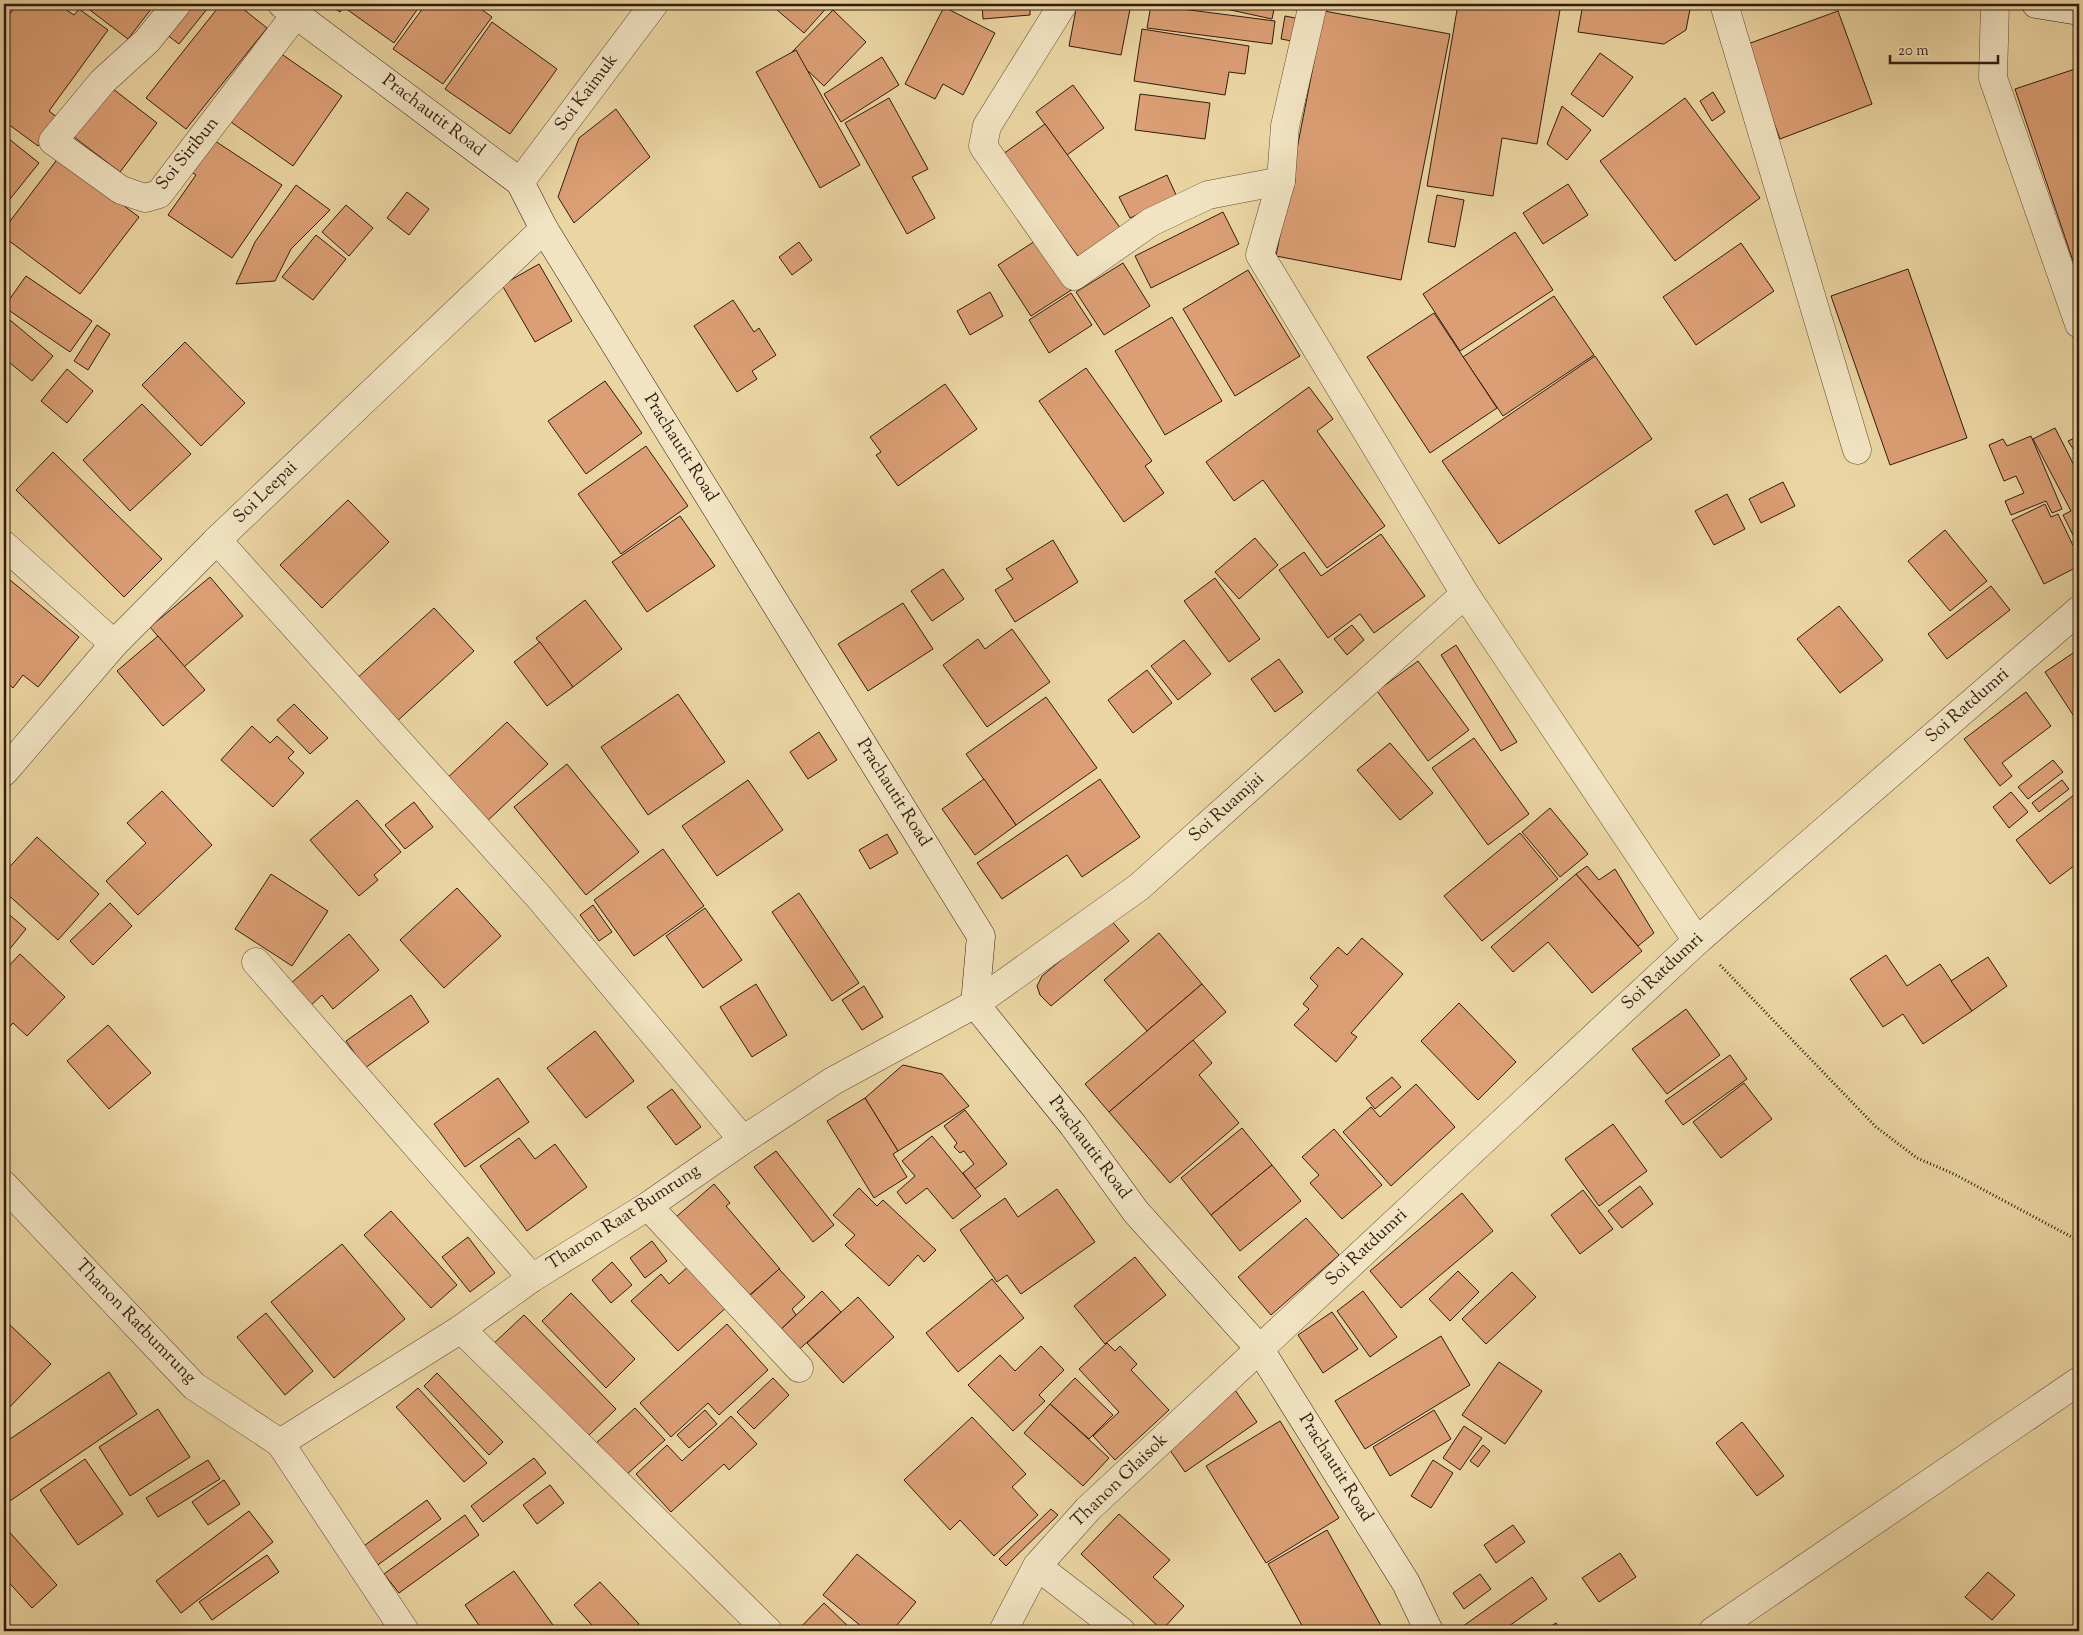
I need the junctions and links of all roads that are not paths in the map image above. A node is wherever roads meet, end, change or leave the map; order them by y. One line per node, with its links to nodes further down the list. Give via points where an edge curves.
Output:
1 (177, 4): 8 (street, Soi Siribun, via 147,41 103,81 53,141 121,190 145,198 159,194)
2 (654, 4): 11 (street, Soi Kaimuk)
3 (1063, 4): 10 (street, via 987,126 983,146 1074,276 1151,222 1208,195)
4 (1313, 4): 10 (street, via 1285,126)
5 (1724, 4): 14 (street)
6 (1996, 4): 13 (street, via 1993,78)
7 (2036, 4): 9 (street)
8 (289, 9): 11 (street, Prachautit Road)
9 (2079, 11)
10 (1281, 181): 17 (street, via 1260,255)
11 (520, 182): 12 (street, Prachautit Road)
12 (544, 229): 15 (street, Soi Leepai); 23 (street, Prachautit Road, via 981,936)
13 (2077, 308)
14 (1857, 450)
15 (217, 540): 19 (street, Soi Leepai); 24 (street, via 538,896)
16 (4, 545): 19 (street)
17 (1465, 594): 21 (street); 23 (street, Soi Ruamjai, via 1139,887)
18 (2079, 610): 21 (street, Soi Ratdumri)
19 (114, 644): 20 (street, Soi Leepai)
20 (4, 772)
21 (1697, 941): 29 (street, Soi Ratdumri)
22 (256, 962): 27 (street)
23 (975, 1004): 24 (street, Thanon Raat Bumrung, via 834,1081); 29 (street, Prachautit Road, via 1073,1125 1136,1212)
24 (742, 1140): 26 (street, Thanon Raat Bumrung)
25 (4, 1185): 32 (street, Thanon Ratbumrung, via 194,1386)
26 (648, 1206): 27 (street, Thanon Raat Bumrung); 30 (street)
27 (532, 1278): 28 (street, Thanon Raat Bumrung)
28 (460, 1329): 32 (street, Thanon Raat Bumrung); 35 (street)
29 (1260, 1348): 33 (street, Thanon Glaisok, via 1088,1509); 38 (street, Prachautit Road, via 1406,1583)
30 (799, 1368)
31 (2079, 1381): 39 (street)
32 (280, 1443): 34 (street)
33 (1037, 1566): 36 (street, Thanon Glaisok); 37 (street)
34 (405, 1631)
35 (768, 1631)
36 (1003, 1631)
37 (1122, 1631)
38 (1429, 1631)
39 (1713, 1631)

